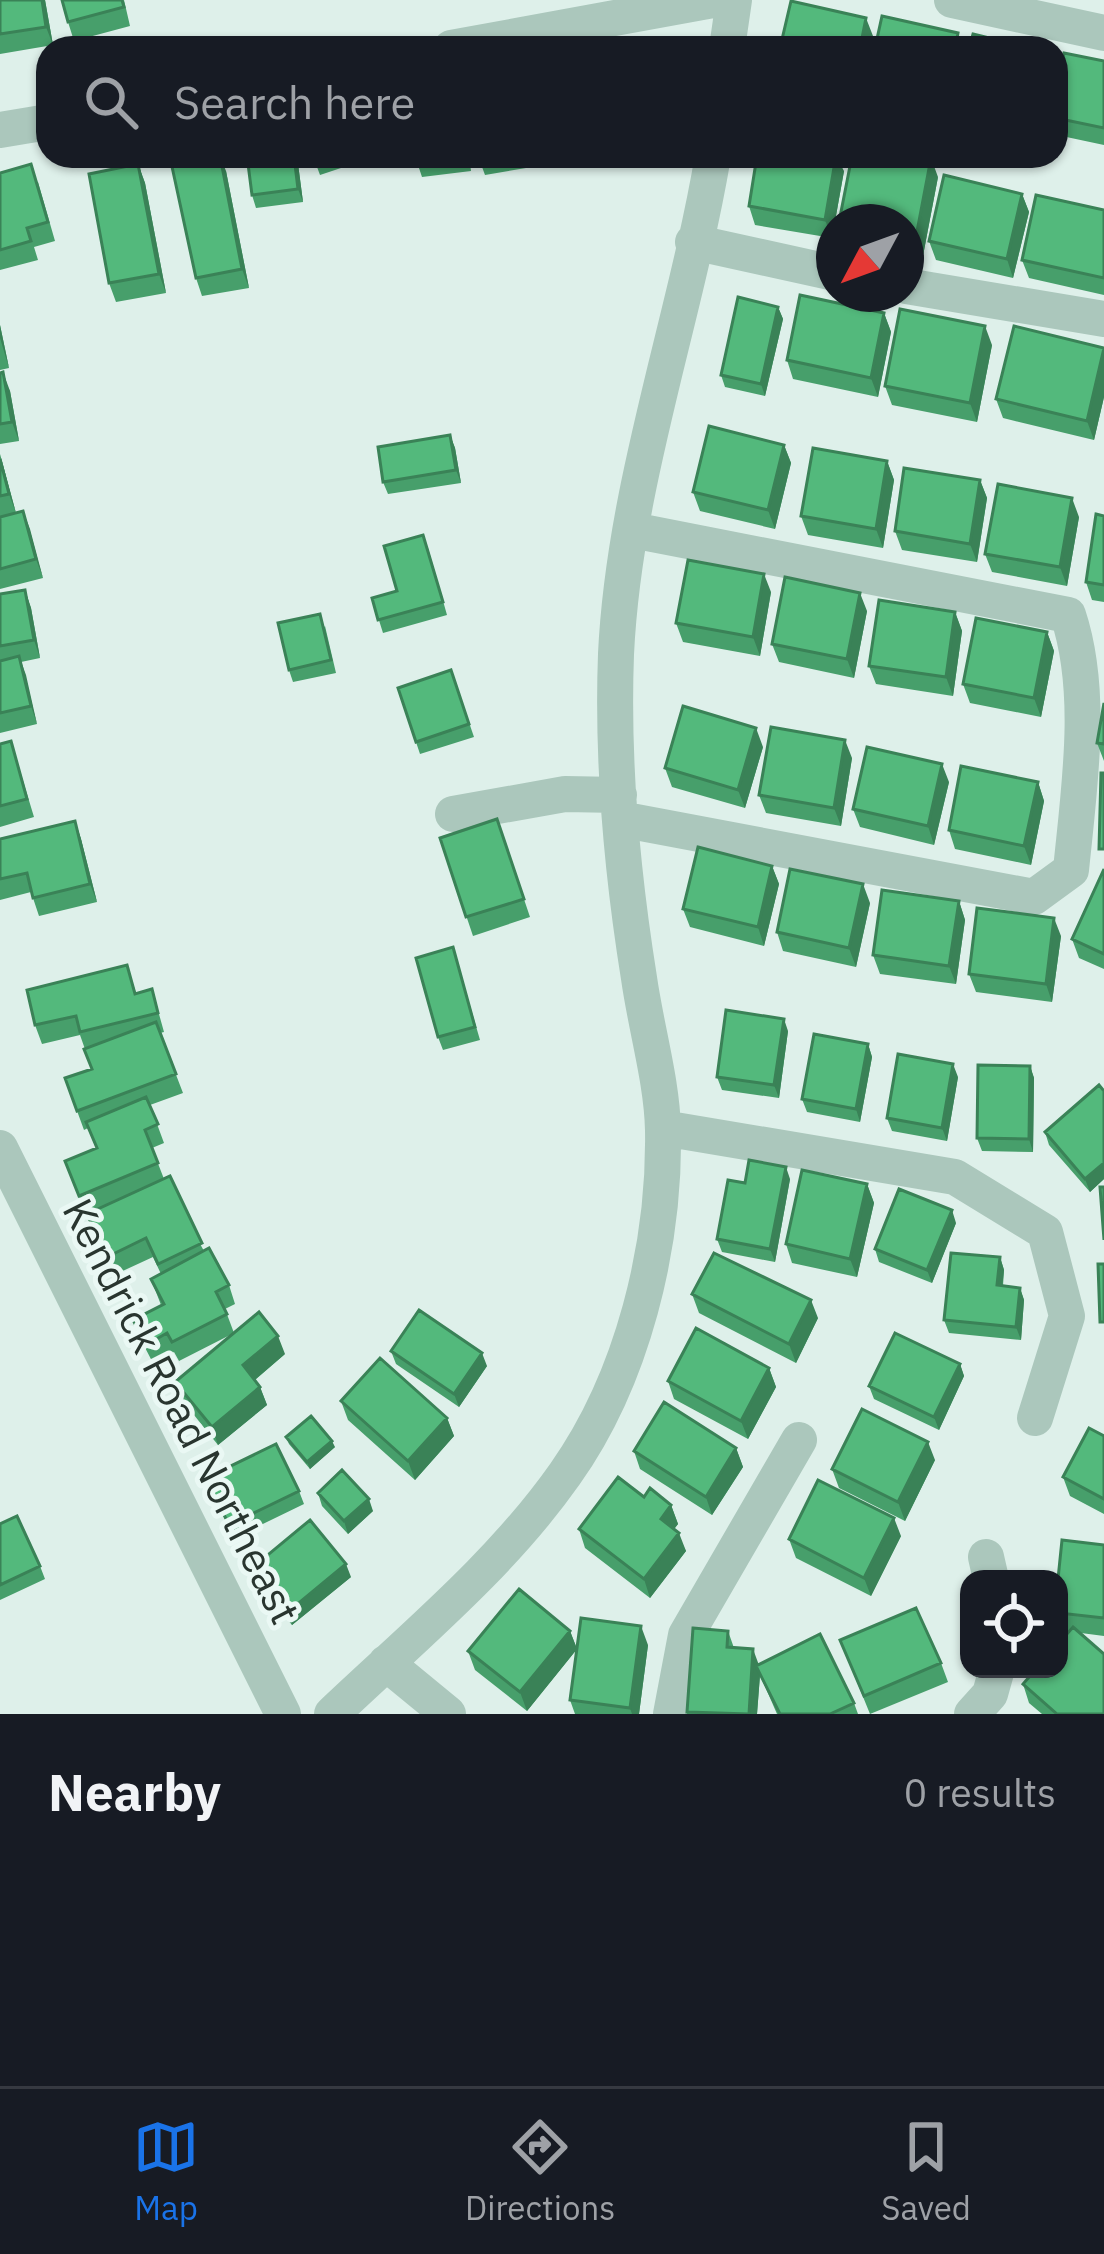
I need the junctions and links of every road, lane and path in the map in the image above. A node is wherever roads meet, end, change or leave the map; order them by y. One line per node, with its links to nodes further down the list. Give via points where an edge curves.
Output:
1 (713, 0): 5 (street)
2 (734, 0): 6 (street)
3 (952, 0): 4 (street)
4 (1104, 32)
5 (516, 36)
6 (730, 36)
7 (36, 124): 8 (street)
8 (0, 130)
9 (710, 168): 10 (street)
10 (693, 242): 11 (street); 14 (street)
11 (816, 269)
12 (924, 289): 13 (street)
13 (1104, 319)
14 (632, 530): 15 (street, via 616,652); 15 (street, via 1068,615 1081,654 1071,870 1034,897 744,842)
15 (620, 807): 16 (street, via 566,794); 17 (street)
16 (453, 814)
17 (663, 1128): 19 (street, via 955,1178 1045,1232 1066,1316); 21 (street, via 658,1222 616,1379 567,1472 503,1550)
18 (0, 1148): 23 (street, Kendrick Road Northeast)
19 (1035, 1418)
20 (799, 1440): 26 (street, via 686,1635)
21 (386, 1663): 24 (street); 25 (street)
22 (995, 1678): 27 (street)
23 (283, 1714)
24 (332, 1714)
25 (448, 1714)
26 (671, 1714)
27 (972, 1714)

